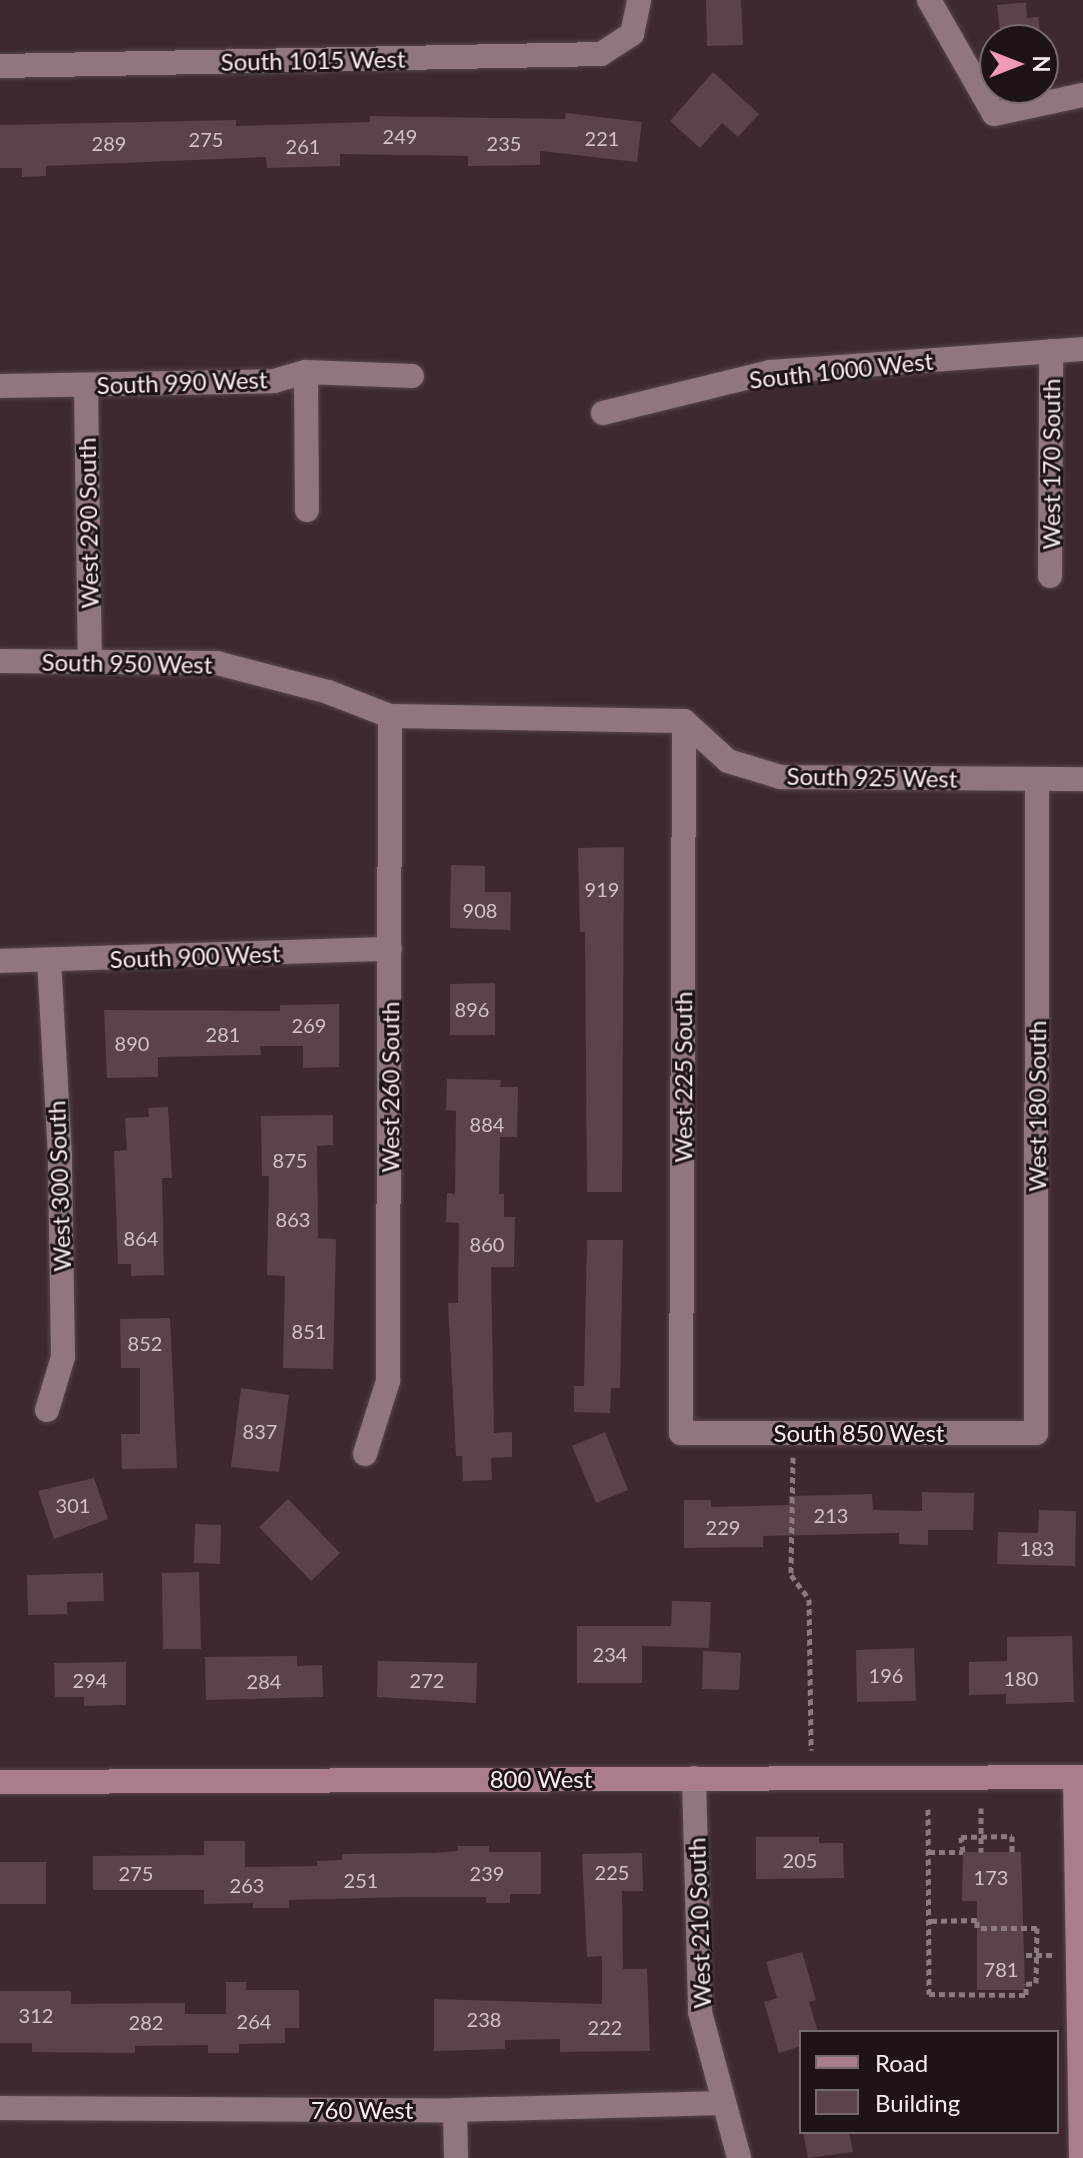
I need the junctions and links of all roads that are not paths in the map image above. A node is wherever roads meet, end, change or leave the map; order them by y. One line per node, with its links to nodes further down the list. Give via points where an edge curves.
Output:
1 (639, 0): 3 (street, South 1015 West, via 637,22 624,43 601,54)
2 (929, 0): 4 (street, via 994,114)
3 (0, 66)
4 (1083, 95)
5 (1083, 349): 6 (street, South 1000 West)
6 (1051, 351): 11 (street, South 1000 West, via 770,372); 13 (street, West 170 South)
7 (306, 372): 8 (street, South 990 West); 10 (street, South 990 West, via 274,381); 12 (street)
8 (412, 376)
9 (0, 386): 10 (street, South 990 West)
10 (86, 386): 15 (street, West 290 South)
11 (603, 413)
12 (307, 510)
13 (1050, 576)
14 (0, 661): 15 (street, South 950 West)
15 (90, 661): 16 (street, South 950 West, via 217,663 328,692)
16 (390, 716): 17 (street); 20 (street, West 260 South)
17 (684, 721): 18 (street, South 925 West, via 728,761 781,777); 24 (street, West 225 South)
18 (1037, 779): 19 (street, South 925 West); 25 (street, West 180 South)
19 (1083, 779)
20 (390, 949): 22 (street, South 900 West); 26 (street, West 260 South, via 388,1381)
21 (0, 961): 22 (street, South 900 West)
22 (49, 961): 23 (street, West 300 South, via 60,1156 63,1357)
23 (47, 1410)
24 (681, 1433): 25 (street, South 850 West)
25 (1036, 1433)
26 (365, 1454)
27 (1079, 1777): 28 (street, 800 West); 35 (street)
28 (694, 1778): 29 (street, 800 West); 30 (street, West 210 South, via 700,2012)
29 (0, 1782)
30 (723, 2103): 32 (street, 760 West); 34 (street, West 210 South)
31 (0, 2108): 32 (street, 760 West)
32 (455, 2110): 33 (street)
33 (456, 2158)
34 (739, 2158)
35 (1081, 2158)

